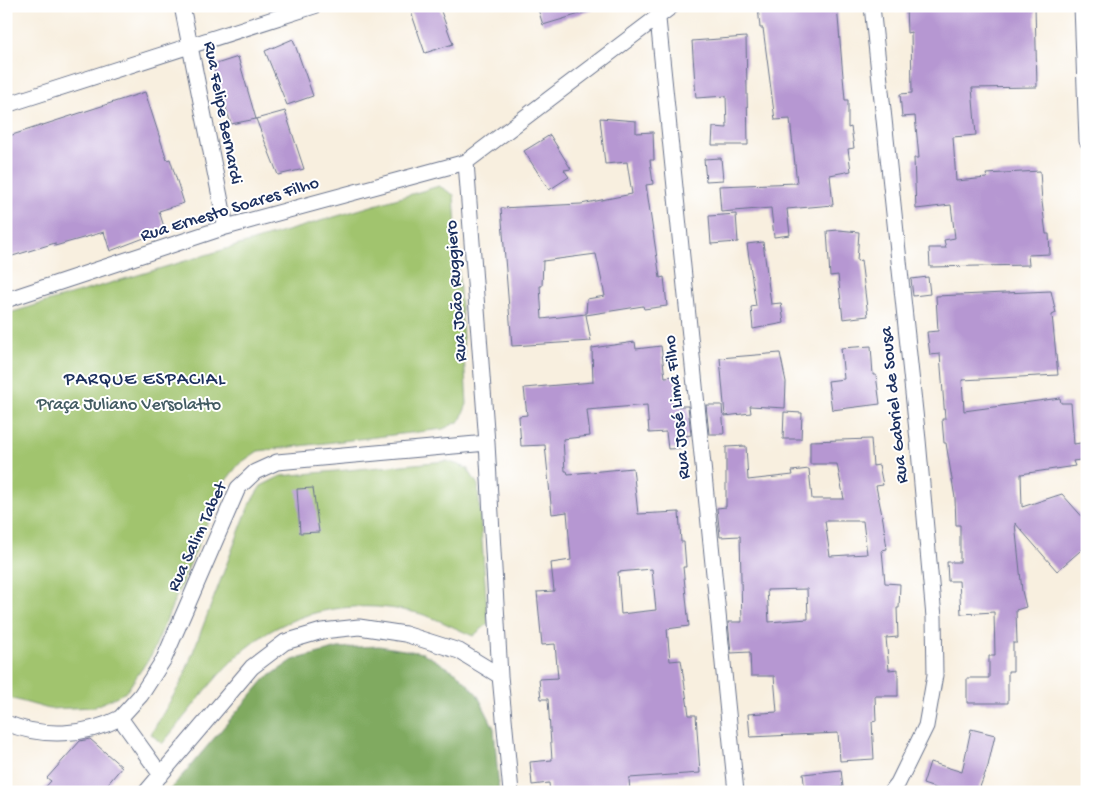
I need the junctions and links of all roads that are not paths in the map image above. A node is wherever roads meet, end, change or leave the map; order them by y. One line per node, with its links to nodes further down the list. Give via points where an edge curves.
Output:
1 (182, 6): 7 (street, Rua Felipe Bernardi)
2 (314, 6): 7 (street)
3 (672, 6): 6 (street)
4 (872, 6): 21 (street, Rua Gabriel de Sousa, via 934,617 935,675 926,726)
5 (1082, 6): 9 (street)
6 (658, 18): 10 (street); 20 (street, Rua José Lima Filho)
7 (190, 47): 8 (street); 11 (street, Rua Felipe Bernardi)
8 (6, 105)
9 (1087, 140)
10 (466, 162): 11 (street, Rua Ernesto Soares Filho); 13 (street, Rua João Ruggiero)
11 (226, 227): 12 (street, Rua Ernesto Soares Filho)
12 (6, 300)
13 (487, 443): 14 (street, Rua João Ruggiero); 15 (street, Rua Salim Tabet, via 277,462 255,472 238,488 164,659 141,696)
14 (500, 676): 17 (street, via 459,651 405,634 359,627 322,631 285,642 252,667); 19 (street)
15 (120, 718): 16 (street, via 102,727 73,732 44,733); 17 (street)
16 (6, 723)
17 (161, 775): 18 (street)
18 (146, 792)
19 (511, 792)
20 (736, 792)
21 (891, 792)

